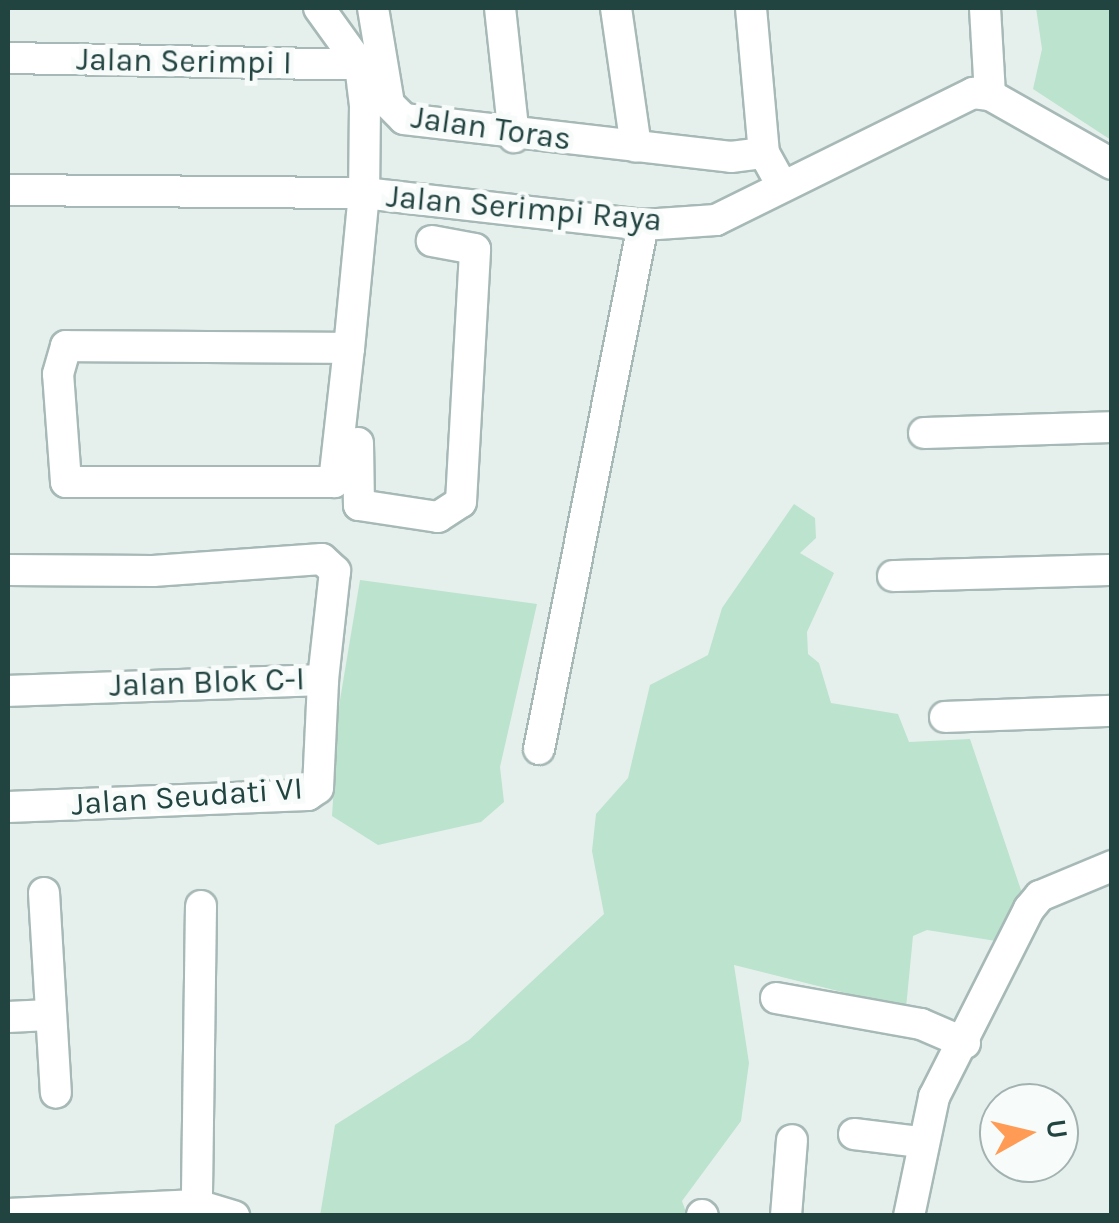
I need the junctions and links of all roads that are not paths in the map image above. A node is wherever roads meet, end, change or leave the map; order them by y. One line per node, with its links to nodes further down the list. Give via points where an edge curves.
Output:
1 (319, 8): 8 (street)
2 (373, 8): 10 (street, Jalan Toras, via 393,113)
3 (500, 8): 10 (street)
4 (616, 8): 11 (street)
5 (751, 8): 12 (street)
6 (985, 8): 9 (street)
7 (8, 58): 8 (street, Jalan Serimpi I)
8 (360, 65): 16 (street)
9 (990, 95): 13 (street); 14 (street, Jalan Serimpi Raya, via 961,96)
10 (514, 137): 11 (street, Jalan Toras)
11 (636, 147): 12 (street, Jalan Toras, via 730,157)
12 (764, 153): 14 (street)
13 (1112, 164)
14 (782, 186): 17 (street, Jalan Serimpi Raya, via 716,220)
15 (8, 190): 16 (street, Jalan Serimpi Raya)
16 (372, 194): 17 (street, Jalan Serimpi Raya); 18 (street, via 356,496 368,508 438,517 461,502 475,249); 19 (street)
17 (643, 225): 29 (street)
18 (432, 242)
19 (349, 348): 19 (street, via 334,482 66,482 59,357 80,342)
20 (1112, 427): 21 (street)
21 (924, 432)
22 (8, 570): 25 (street, Jalan Blok C-I, via 154,571 322,559 335,571)
23 (1112, 570): 24 (street)
24 (893, 576)
25 (323, 680): 26 (street, Jalan Blok C-I); 30 (street, Jalan Seudati VI, via 318,788 308,795)
26 (8, 691)
27 (1112, 711): 28 (street)
28 (945, 717)
29 (539, 749)
30 (8, 808)
31 (1112, 866): 37 (street, via 1040,896)
32 (44, 893): 35 (street)
33 (200, 906): 42 (street)
34 (776, 998): 37 (street, via 921,1024)
35 (49, 1015): 36 (street); 38 (street)
36 (8, 1018)
37 (965, 1043): 41 (street, via 934,1096)
38 (56, 1093)
39 (854, 1134): 41 (street)
40 (792, 1140): 45 (street)
41 (920, 1142): 46 (street)
42 (197, 1205): 43 (street); 44 (street)
43 (8, 1214)
44 (234, 1216)
45 (786, 1216)
46 (909, 1216)

